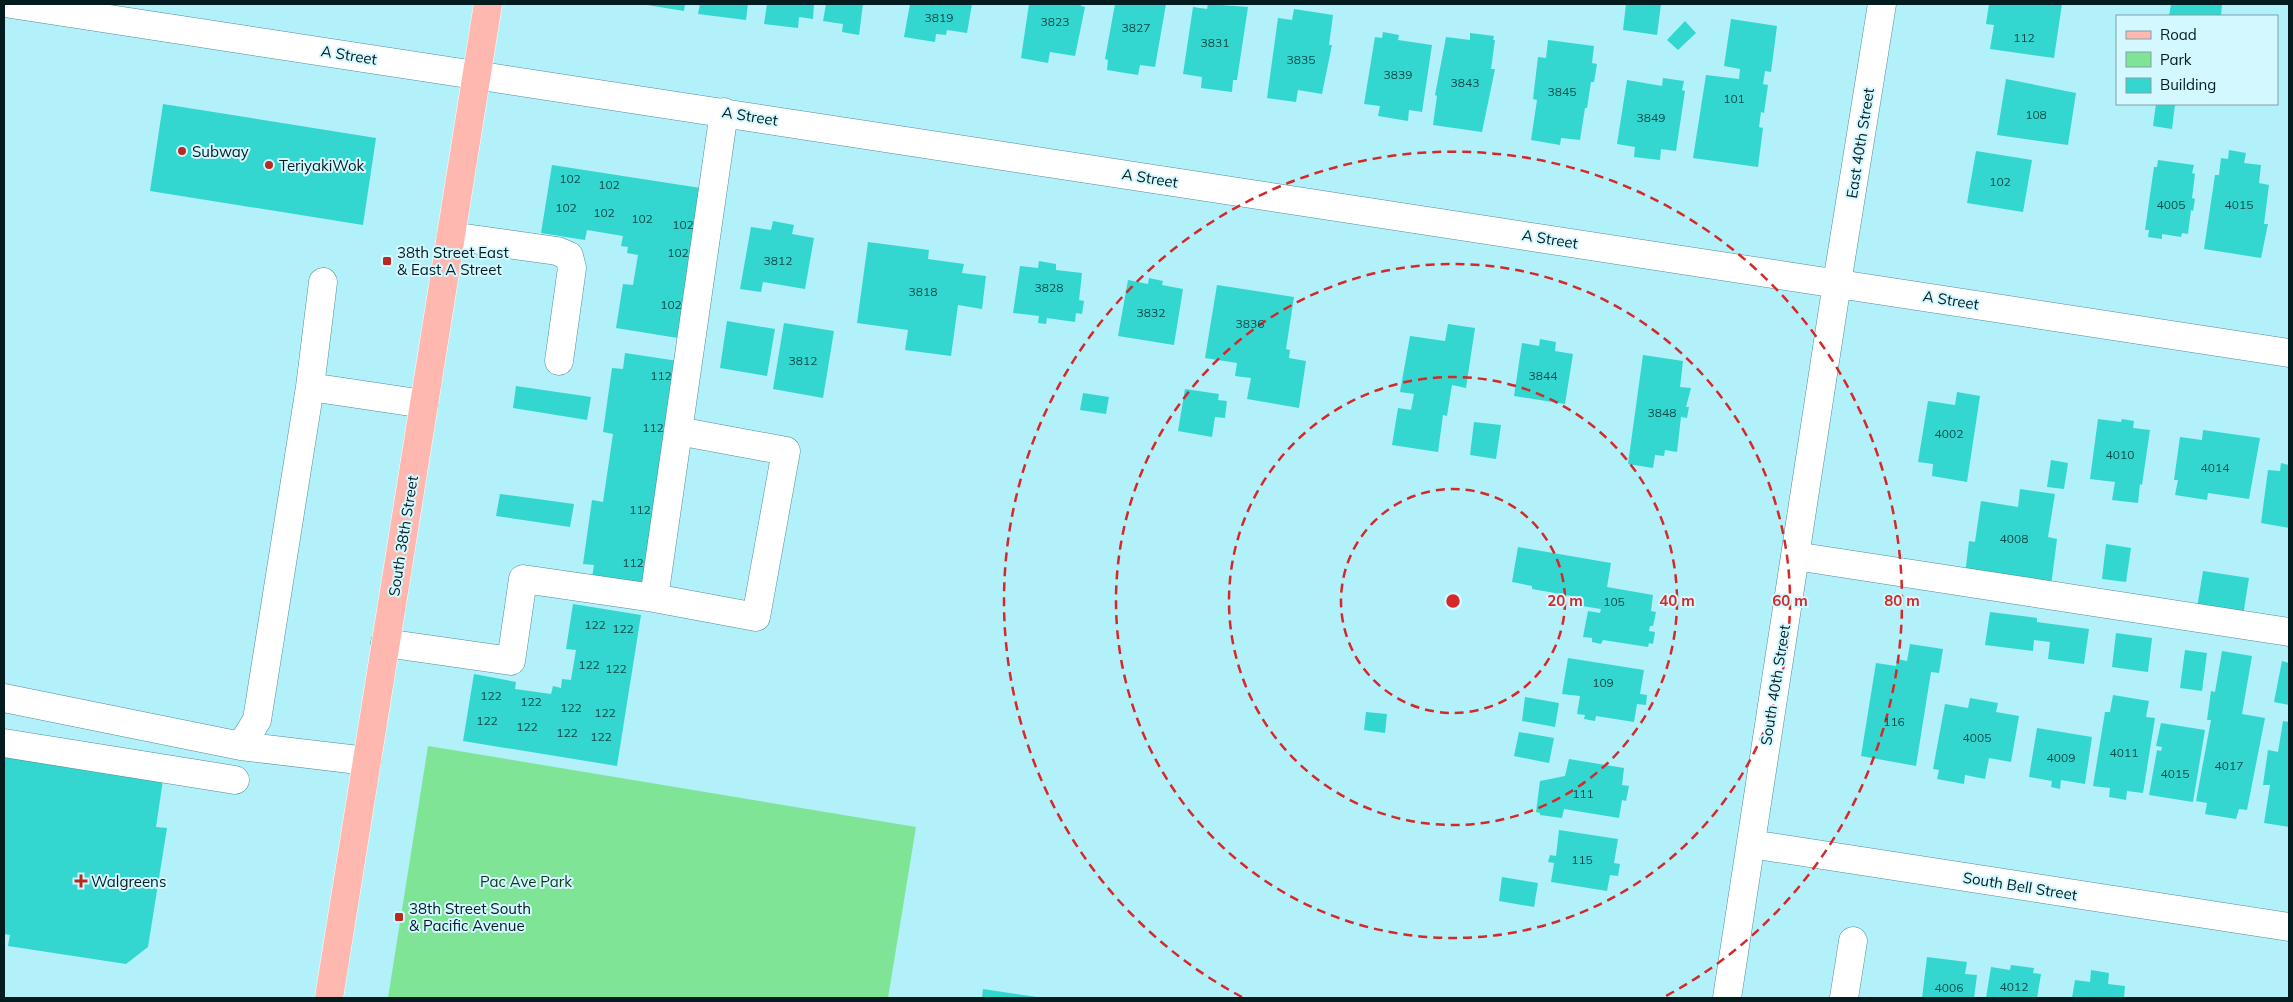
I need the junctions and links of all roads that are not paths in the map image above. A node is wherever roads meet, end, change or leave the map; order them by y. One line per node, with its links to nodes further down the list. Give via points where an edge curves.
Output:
1 (10, 4): 4 (street, A Street)
2 (488, 4): 4 (main road, South 38th Street)
3 (1882, 4): 8 (street, East 40th Street)
4 (477, 74): 5 (street, A Street); 6 (main road, South 38th Street)
5 (724, 112): 8 (street, A Street); 13 (street)
6 (451, 236): 10 (street, via 569,256 572,268); 12 (main road, South 38th Street)
7 (323, 282): 11 (street)
8 (1836, 283): 9 (street, A Street); 14 (street, South 40th Street)
9 (2289, 353)
10 (559, 361)
11 (310, 387): 12 (street); 20 (street, via 257,720)
12 (424, 404): 17 (main road, South 38th Street)
13 (678, 431): 15 (street); 15 (street, via 786,451 756,617)
14 (1795, 556): 16 (street); 23 (street, South 40th Street)
15 (654, 598): 17 (street, via 523,579 511,661)
16 (2289, 632)
17 (385, 643): 21 (main road, South 38th Street)
18 (4, 698): 20 (street)
19 (4, 742): 22 (street)
20 (241, 746): 21 (street)
21 (367, 761): 26 (main road, South 38th Street)
22 (236, 780)
23 (1751, 844): 24 (street, South Bell Street); 27 (street, South 40th Street)
24 (2289, 927)
25 (1853, 941): 28 (street)
26 (329, 998)
27 (1727, 998)
28 (1844, 998)

